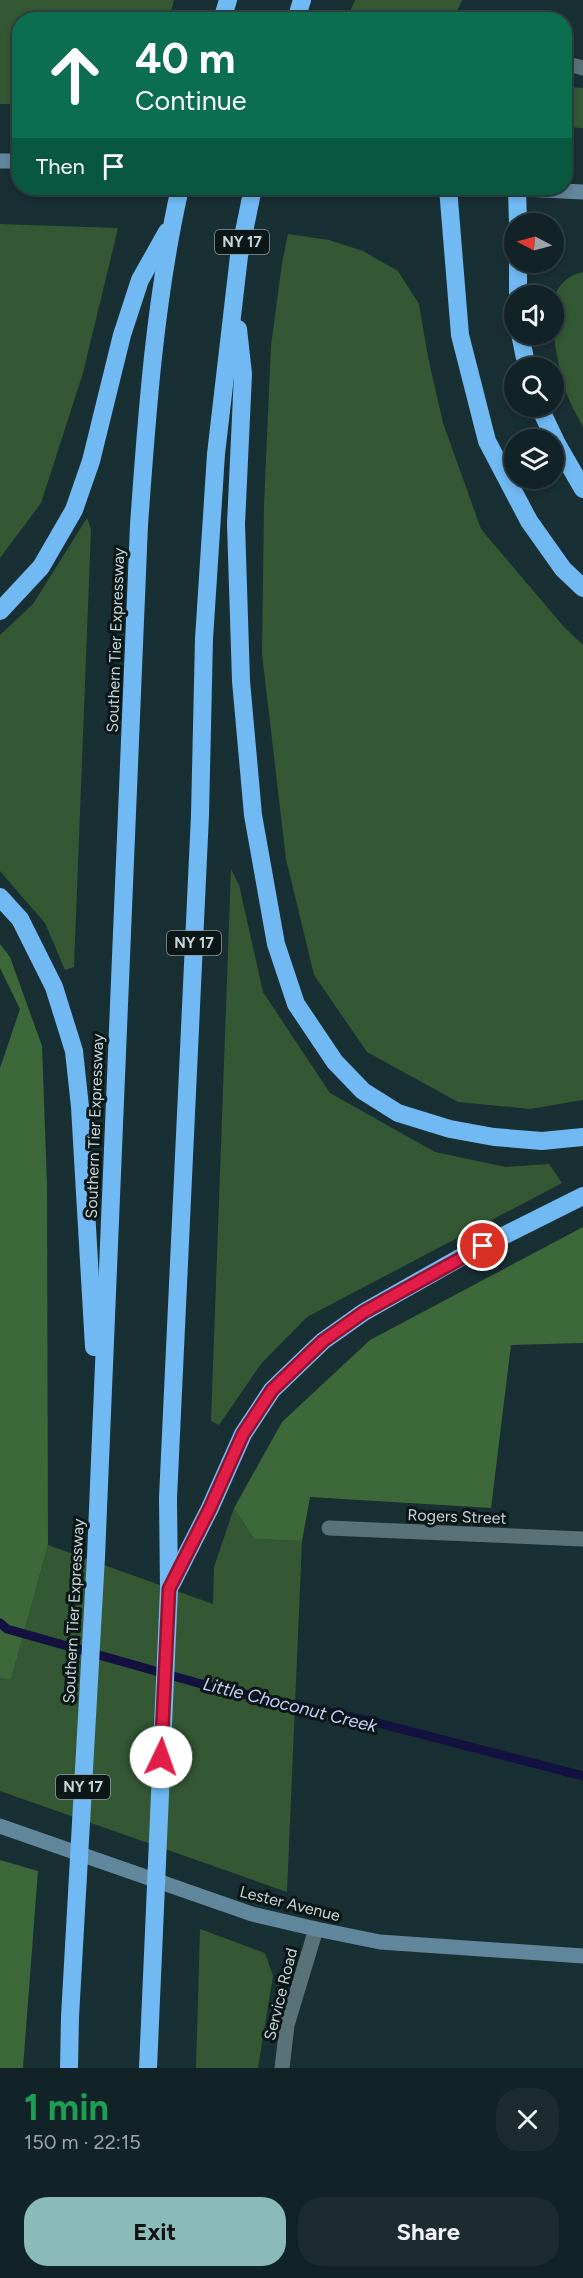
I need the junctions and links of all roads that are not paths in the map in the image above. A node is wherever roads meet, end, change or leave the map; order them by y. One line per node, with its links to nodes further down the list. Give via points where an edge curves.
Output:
1 (179, 195): 6 (highway, Southern Tier Expressway / NY 17)
2 (252, 195): 7 (highway, NY 17)
3 (449, 195): 10 (highway, via 460,335 487,441 529,521 563,569)
4 (512, 195): 5 (highway)
5 (516, 213)
6 (174, 220): 11 (highway, via 140,280 74,510 41,567); 15 (highway, Southern Tier Expressway / NY 17, via 150,382 139,525)
7 (235, 297): 13 (highway, via 243,374 236,524 242,692 255,827 276,944 296,1004 335,1062 363,1091 398,1113 494,1137 542,1141); 18 (highway, NY 17, via 216,454 204,639 200,827 168,1498)
8 (544, 417): 9 (highway)
9 (583, 489)
10 (583, 588)
11 (0, 611)
12 (0, 897): 15 (highway, via 20,919 54,987 74,1052 81,1107)
13 (583, 1137)
14 (583, 1196): 18 (highway, via 463,1256 364,1312 323,1341 272,1390 243,1434)
15 (100, 1453): 22 (highway, Southern Tier Expressway / NY 17)
16 (330, 1528): 17 (street, Rogers Street)
17 (583, 1539)
18 (169, 1589): 23 (highway, NY 17)
19 (0, 1826): 20 (street, Lester Avenue, via 252,1914)
20 (316, 1929): 21 (street, Lester Avenue, via 380,1942); 24 (street, Service Road, via 287,2025)
21 (583, 1956)
22 (69, 2068)
23 (148, 2068)
24 (282, 2068)

